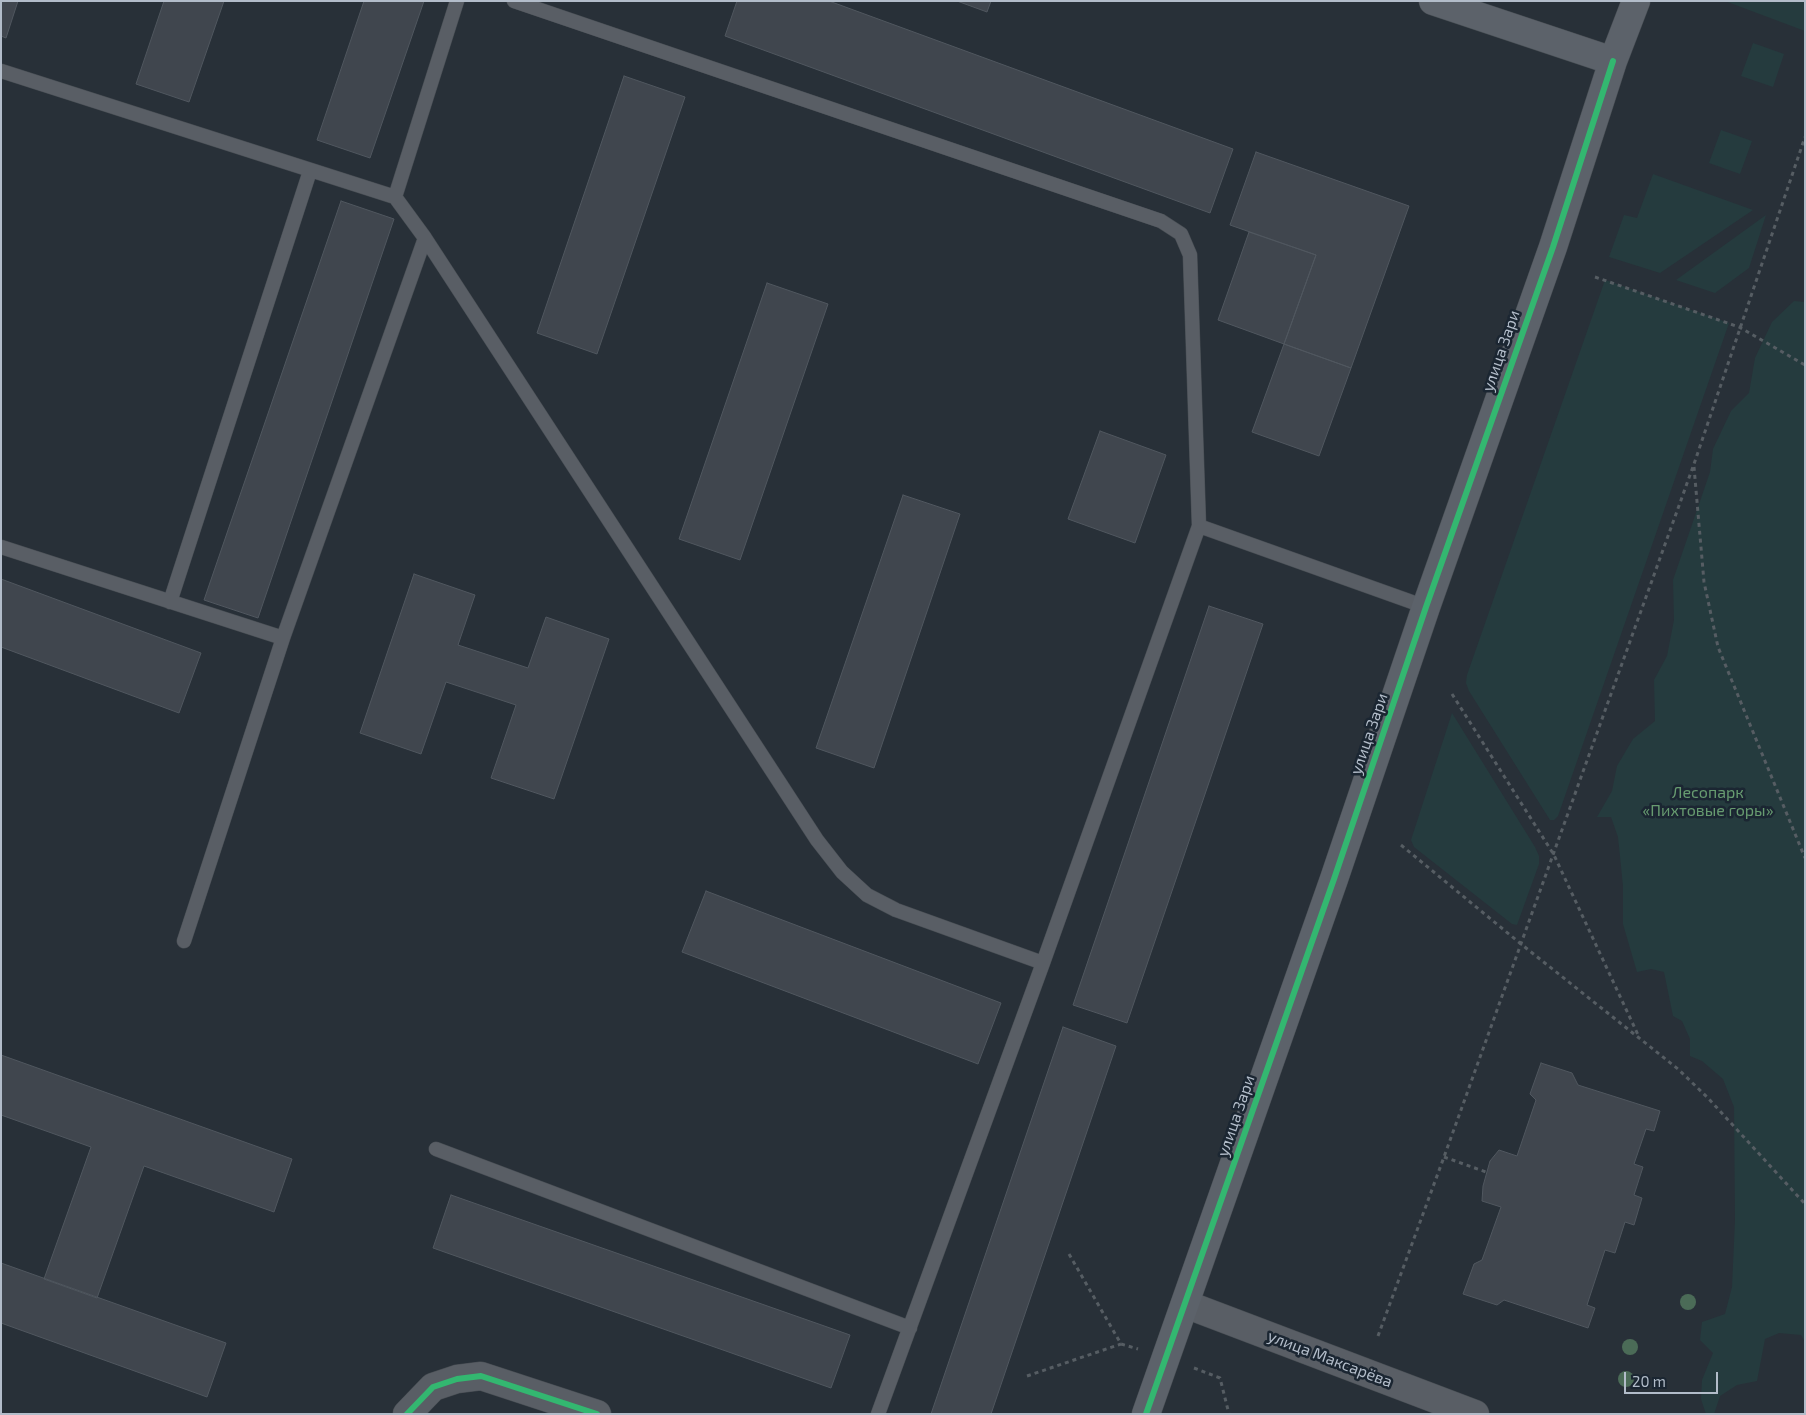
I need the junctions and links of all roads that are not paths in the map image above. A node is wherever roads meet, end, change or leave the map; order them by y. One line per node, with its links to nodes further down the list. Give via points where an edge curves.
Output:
1 (456, 1): 8 (lane)
2 (514, 1): 10 (lane, via 1161,221 1181,234 1190,255)
3 (1432, 1): 5 (street)
4 (1636, 1): 5 (street, улица Зари)
5 (1614, 61): 13 (street, улица Зари)
6 (1, 70): 7 (lane)
7 (310, 171): 8 (lane); 12 (lane)
8 (395, 197): 9 (lane)
9 (425, 238): 14 (lane); 16 (lane, via 817,840 842,872 867,895 896,910)
10 (1200, 526): 13 (lane); 16 (lane)
11 (1, 547): 12 (lane)
12 (170, 602): 14 (lane)
13 (1426, 607): 18 (street, улица Зари)
14 (283, 638): 15 (lane)
15 (184, 941)
16 (1042, 963): 19 (lane)
17 (436, 1149): 19 (lane)
18 (1185, 1304): 23 (street, улица Зари); 24 (street, улица Максарёва)
19 (910, 1328): 22 (lane)
20 (407, 1414): 21 (street, via 433,1387 481,1376)
21 (598, 1414)
22 (878, 1414)
23 (1146, 1414)
24 (1475, 1414)

